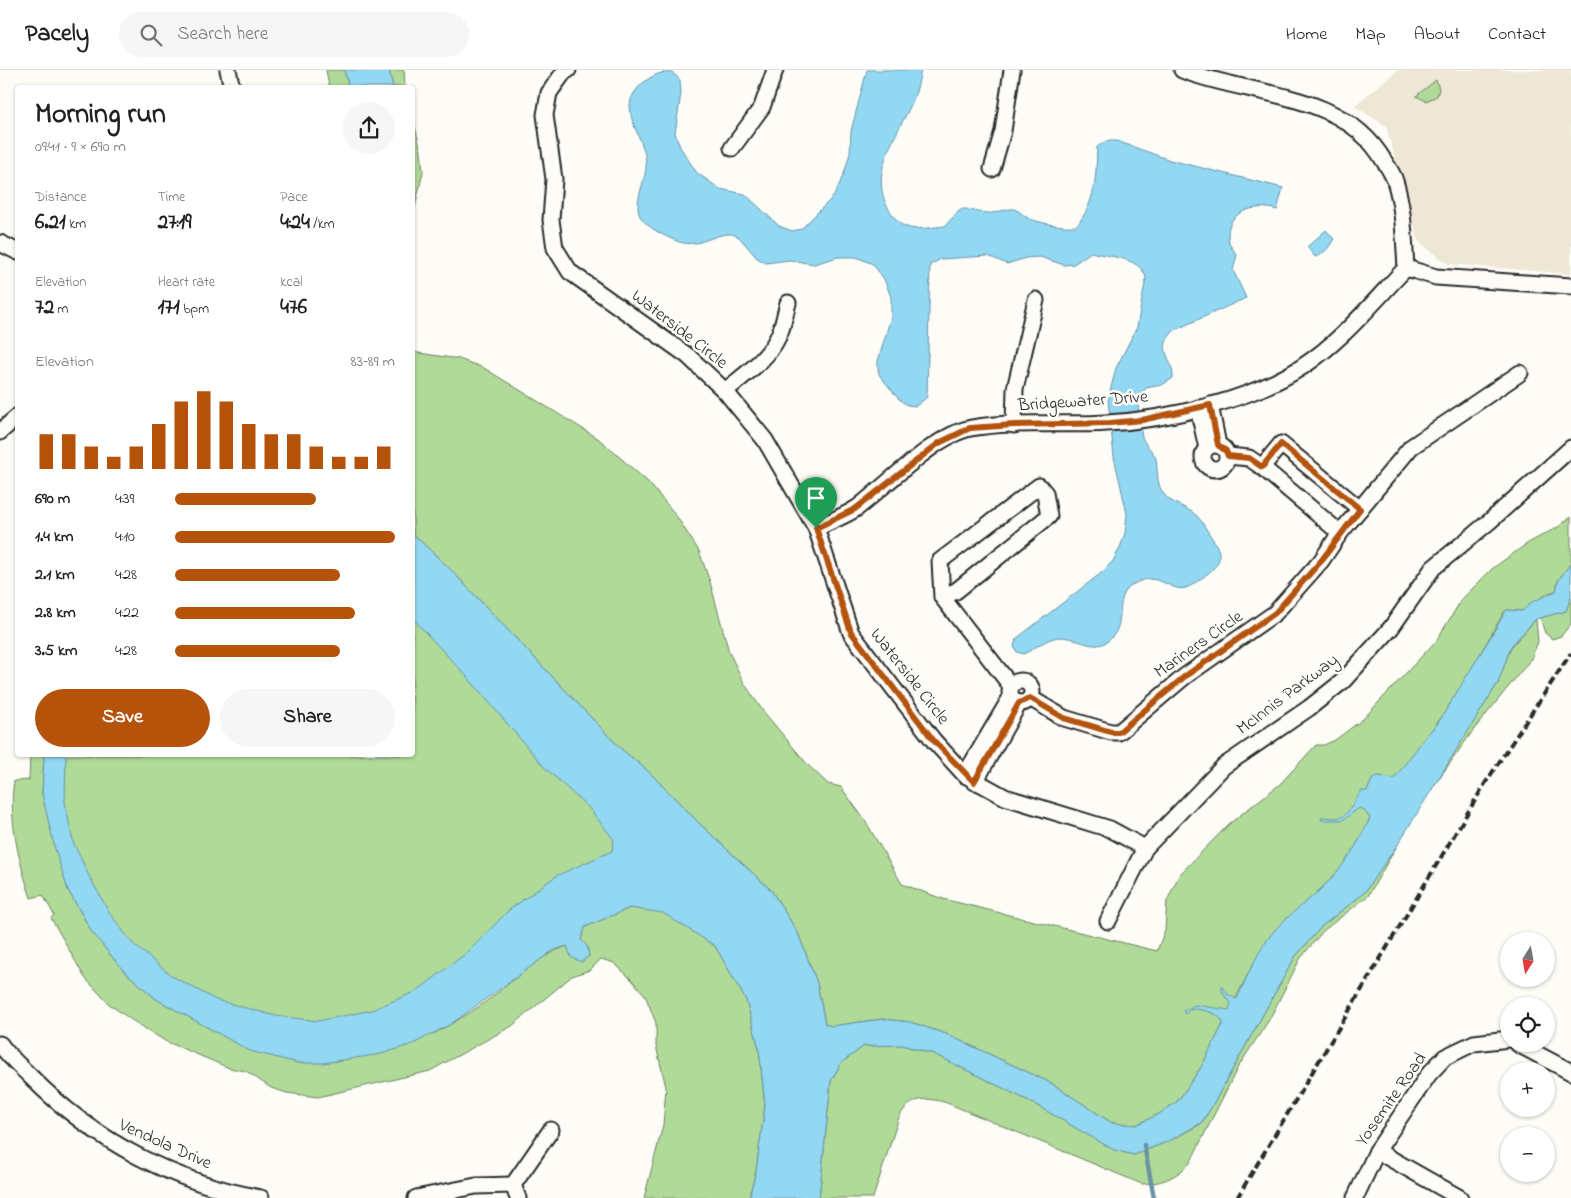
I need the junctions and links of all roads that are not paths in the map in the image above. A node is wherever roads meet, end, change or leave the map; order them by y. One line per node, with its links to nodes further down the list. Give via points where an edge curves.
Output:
1 (228, 70): 6 (street)
2 (568, 70): 16 (street, Waterside Circle, via 549,93 545,115 554,179 551,220 555,248 570,272 688,356)
3 (775, 70): 7 (street, via 762,106)
4 (1012, 70): 8 (street, via 1003,131)
5 (1182, 70): 11 (street, via 1330,111 1356,127 1377,148 1395,179 1402,212)
6 (231, 85)
7 (732, 148)
8 (992, 168)
9 (1, 246): 10 (street)
10 (15, 251)
11 (1406, 268): 12 (street, via 1436,278); 17 (street, Bridgewater Drive, via 1343,334 1302,367 1252,393)
12 (1571, 286)
13 (1036, 300): 19 (street, via 1015,389)
14 (788, 303): 16 (street, via 778,337 768,352)
15 (1520, 373): 23 (street, Mariners Circle, via 1410,447)
16 (725, 391): 24 (street, Waterside Circle, via 765,440)
17 (1204, 407): 19 (street, Bridgewater Drive, via 1142,420); 22 (street, via 1218,450 1249,458)
18 (15, 419): 20 (street)
19 (1014, 425): 24 (street, Bridgewater Drive, via 970,428 939,443 855,509)
20 (0, 432)
21 (1571, 448): 29 (street, McInnis Parkway, via 1433,568 1391,628 1343,682 1224,766)
22 (1262, 467): 23 (street, via 1281,444); 25 (street)
23 (1360, 509): 25 (street, Mariners Circle)
24 (816, 528): 28 (street, Waterside Circle, via 851,632 934,741)
25 (1340, 533): 27 (street, Mariners Circle, via 1321,561 1275,613 1184,677 1119,732 1064,718)
26 (942, 597): 26 (street, via 956,591 1049,516 1045,493 1039,486 940,561); 27 (street, Mariners Circle)
27 (1018, 696): 28 (street)
28 (970, 778): 29 (street, Waterside Circle, via 1004,797 1110,829)
29 (1145, 848): 30 (street, McInnis Parkway)
30 (1108, 921)
31 (1500, 1040): 36 (street, Yosemite Road, via 1474,1043 1445,1057 1429,1074)
32 (0, 1044): 38 (street, Vendola Drive, via 56,1103 104,1137 149,1162 199,1183)
33 (1533, 1052): 34 (street)
34 (1571, 1072)
35 (552, 1130): 37 (street)
36 (1377, 1151): 40 (street, Yosemite Road); 41 (street)
37 (515, 1192): 39 (street, via 476,1186)
38 (261, 1198)
39 (416, 1198)
40 (1355, 1198)
41 (1460, 1198)

